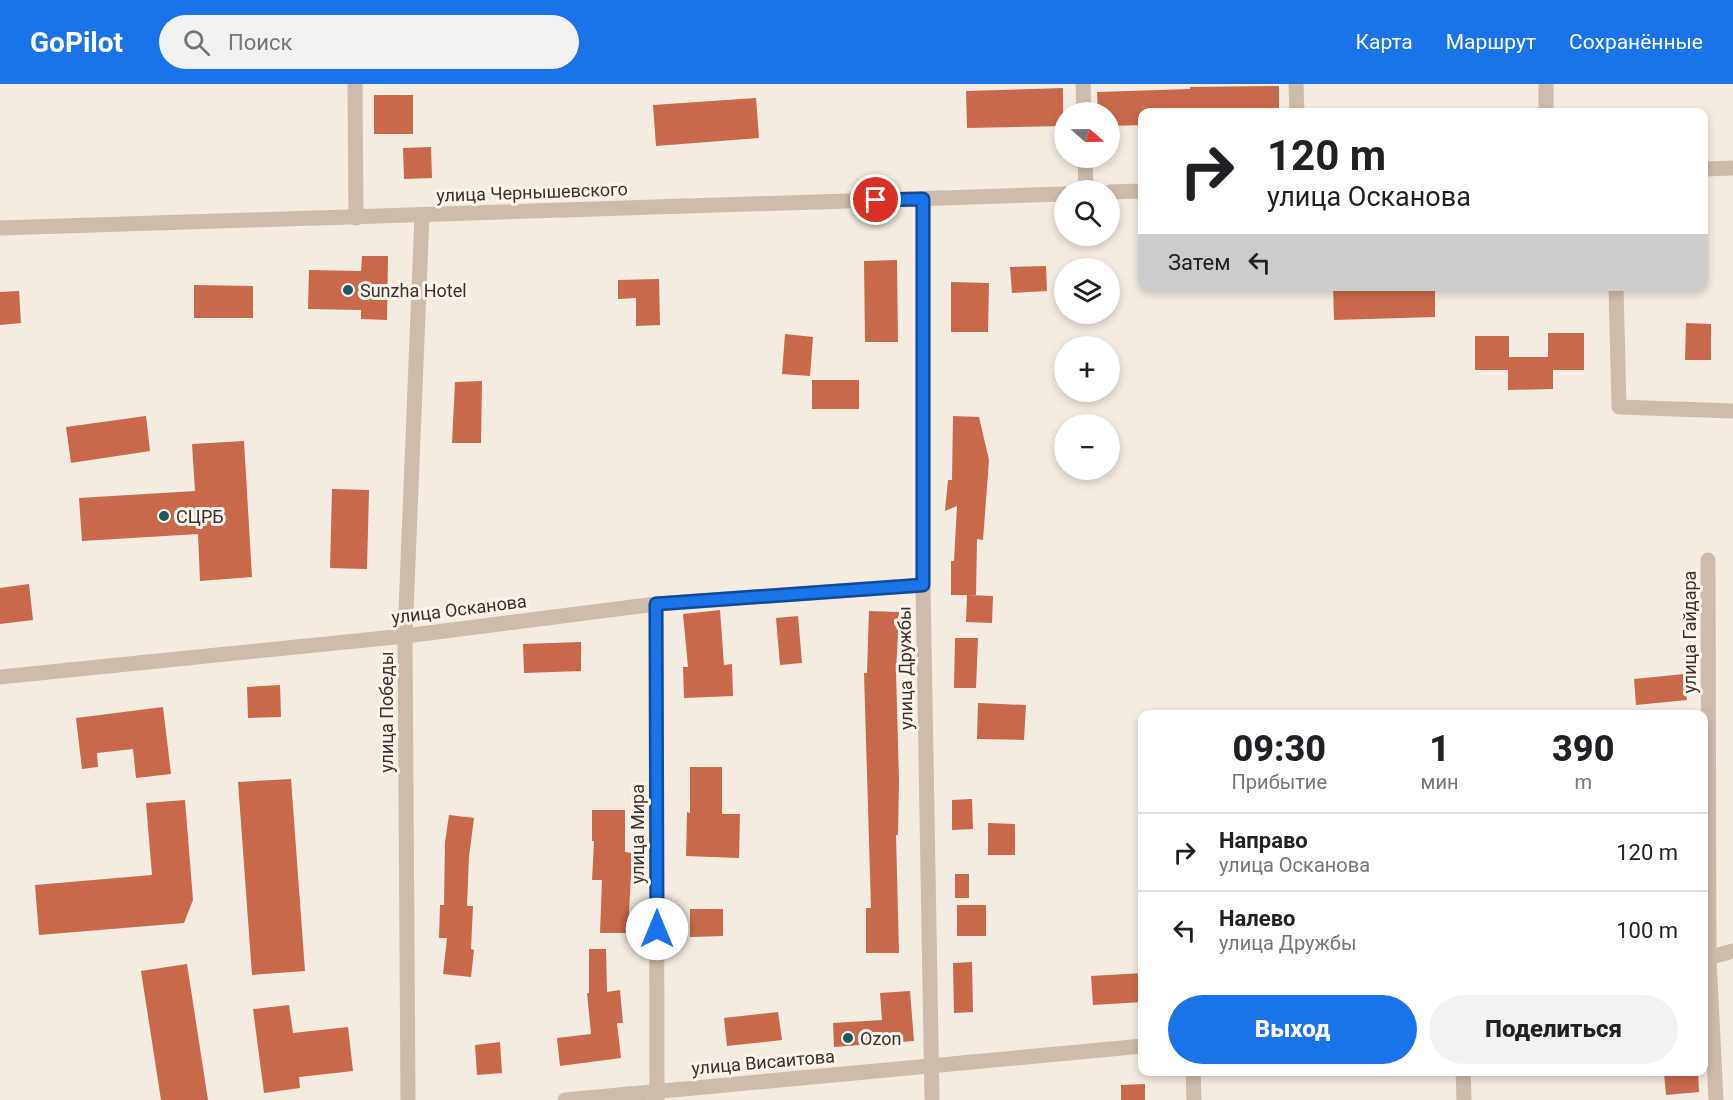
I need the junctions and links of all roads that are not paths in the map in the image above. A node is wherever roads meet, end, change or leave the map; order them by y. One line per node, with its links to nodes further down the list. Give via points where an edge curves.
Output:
1 (355, 84): 15 (street)
2 (1083, 84): 5 (street)
3 (1296, 84): 6 (street)
4 (1546, 84): 7 (street)
5 (1084, 102)
6 (1297, 108)
7 (1546, 108)
8 (1733, 168): 9 (street)
9 (1708, 169)
10 (1138, 191): 11 (street)
11 (1120, 192)
12 (1054, 194): 13 (street, улица Чернышевского)
13 (923, 199): 14 (street, улица Чернышевского); 20 (street, улица Дружбы)
14 (422, 215): 15 (street, улица Чернышевского); 22 (street, улица Победы)
15 (356, 218): 16 (street, улица Чернышевского)
16 (0, 228)
17 (1616, 291): 18 (street, via 1619,407)
18 (1733, 411)
19 (1708, 560): 24 (street, улица Гайдара)
20 (923, 585): 21 (street, улица Осканова); 29 (street, улица Дружбы)
21 (656, 604): 22 (street, улица Осканова); 32 (street, улица Мира)
22 (405, 636): 23 (street, улица Осканова); 33 (street, улица Победы)
23 (0, 677)
24 (1707, 710)
25 (1733, 951): 26 (street)
26 (1708, 957)
27 (1708, 986): 38 (street, улица Гайдара)
28 (1138, 1046): 29 (street, улица Висаитова)
29 (932, 1066): 32 (street, улица Висаитова); 35 (street, улица Дружбы)
30 (1193, 1076): 36 (street)
31 (1463, 1076): 37 (street)
32 (657, 1095): 34 (street, улица Висаитова)
33 (408, 1100)
34 (565, 1100)
35 (932, 1100)
36 (1194, 1100)
37 (1464, 1100)
38 (1716, 1100)

